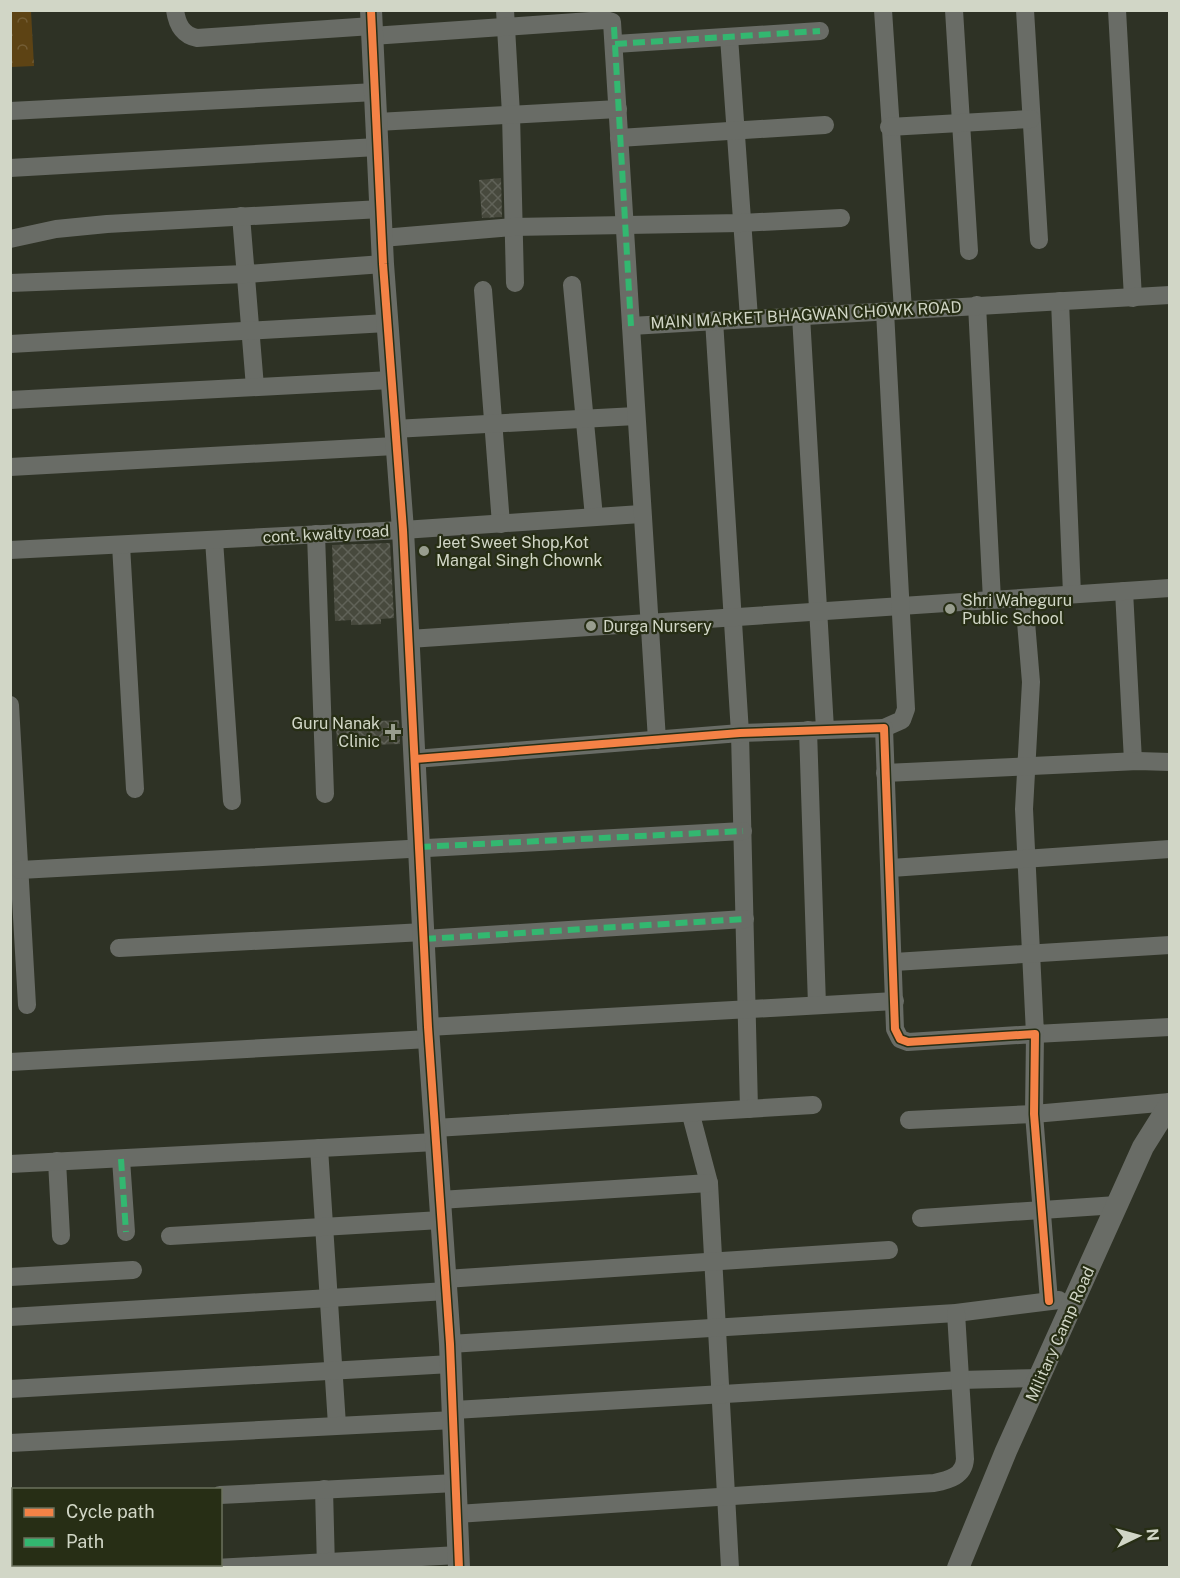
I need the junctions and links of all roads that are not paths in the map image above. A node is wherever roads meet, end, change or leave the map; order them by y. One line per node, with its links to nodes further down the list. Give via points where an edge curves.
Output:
1 (175, 10): 7 (street, via 176,22 182,30 197,38)
2 (883, 10): 19 (street)
3 (954, 10): 17 (street)
4 (1025, 10): 15 (street)
5 (1117, 10): 41 (street)
6 (505, 19): 7 (street); 10 (street, via 605,20 612,22); 14 (street)
7 (372, 24): 11 (street)
8 (820, 31): 9 (street)
9 (729, 37): 10 (street); 20 (street)
10 (615, 44): 12 (street)
11 (375, 92): 13 (street); 16 (street)
12 (618, 109): 14 (street); 21 (street)
13 (10, 111)
14 (511, 114): 16 (street); 29 (street)
15 (1031, 119): 17 (street); 32 (street)
16 (377, 122): 22 (street)
17 (961, 124): 19 (street); 33 (street)
18 (825, 125): 20 (street)
19 (889, 127): 44 (street)
20 (734, 132): 21 (street); 27 (street)
21 (620, 138): 28 (street)
22 (377, 147): 23 (street); 24 (street)
23 (10, 168)
24 (381, 209): 25 (street); 30 (street)
25 (241, 216): 31 (street, via 56,229); 35 (street)
26 (842, 218): 27 (street)
27 (741, 223): 28 (street); 47 (street)
28 (623, 226): 29 (street); 50 (street)
29 (512, 228): 30 (street); 37 (street)
30 (382, 238): 34 (street)
31 (10, 239)
32 (1039, 240)
33 (969, 251)
34 (383, 264): 35 (street); 49 (street)
35 (246, 274): 36 (street); 51 (street)
36 (10, 283)
37 (515, 283)
38 (572, 285): 57 (street)
39 (483, 290): 58 (street)
40 (1169, 295): 41 (street, MAIN MARKET BHAGWAN CHOWK ROAD); 45 (street)
41 (1133, 298): 42 (street, MAIN MARKET BHAGWAN CHOWK ROAD)
42 (1060, 301): 43 (street, MAIN MARKET BHAGWAN CHOWK ROAD); 71 (street)
43 (977, 305): 44 (street, MAIN MARKET BHAGWAN CHOWK ROAD); 73 (street)
44 (894, 310): 46 (street, MAIN MARKET BHAGWAN CHOWK ROAD); 74 (street)
45 (1170, 310)
46 (801, 316): 47 (street, MAIN MARKET BHAGWAN CHOWK ROAD); 75 (street)
47 (749, 318): 48 (street, MAIN MARKET BHAGWAN CHOWK ROAD)
48 (714, 320): 50 (street, MAIN MARKET BHAGWAN CHOWK ROAD); 76 (street)
49 (387, 323): 51 (street); 53 (street)
50 (630, 326): 56 (street, MAIN MARKET BHAGWAN CHOWK ROAD)
51 (250, 331): 52 (street); 54 (street)
52 (10, 344)
53 (391, 380): 54 (street); 59 (street)
54 (255, 387): 55 (street)
55 (10, 400)
56 (636, 416): 57 (street); 61 (street, MAIN MARKET BHAGWAN CHOWK ROAD)
57 (585, 418): 58 (street); 62 (street)
58 (494, 425): 59 (street); 63 (street)
59 (395, 437): 60 (street); 64 (street)
60 (10, 467)
61 (641, 514): 62 (street, cont. kwalty road); 77 (street, MAIN MARKET BHAGWAN CHOWK ROAD)
62 (594, 517): 63 (street, cont. kwalty road)
63 (501, 524): 64 (street, cont. kwalty road)
64 (403, 530): 65 (street, cont. kwalty road); 78 (street)
65 (316, 534): 66 (street, cont. kwalty road); 90 (street)
66 (214, 540): 67 (street, cont. kwalty road); 91 (street)
67 (121, 545): 68 (street, cont. kwalty road); 89 (street)
68 (10, 550)
69 (1170, 588): 70 (street)
70 (1124, 591): 71 (street); 85 (street)
71 (1072, 594): 72 (street)
72 (1024, 598): 73 (street); 87 (street, via 1031,708)
73 (992, 600): 74 (street)
74 (898, 608): 75 (street); 80 (street, via 906,709 902,720)
75 (819, 613): 76 (street); 81 (street)
76 (732, 616): 77 (street); 82 (street)
77 (648, 622): 78 (street); 83 (street, MAIN MARKET BHAGWAN CHOWK ROAD)
78 (409, 639): 84 (street)
79 (10, 705): 97 (street)
80 (884, 728): 81 (street); 88 (street)
81 (816, 729): 82 (street); 106 (street)
82 (740, 733): 83 (street); 92 (street)
83 (657, 740): 84 (street)
84 (415, 759): 93 (street)
85 (1133, 761): 86 (street); 87 (street)
86 (1170, 762)
87 (1025, 768): 88 (street); 95 (street)
88 (885, 773): 96 (street)
89 (135, 789)
90 (326, 794)
91 (232, 801)
92 (742, 831): 93 (street); 98 (street)
93 (419, 847): 97 (street); 99 (street)
94 (1170, 849): 95 (street)
95 (1027, 859): 96 (street); 102 (street)
96 (891, 868): 103 (street)
97 (20, 870): 105 (street)
98 (745, 919): 99 (street); 107 (street)
99 (424, 935): 101 (street); 109 (street)
100 (1170, 945): 102 (street)
101 (119, 948)
102 (1030, 954): 103 (street); 110 (street)
103 (894, 962): 104 (street)
104 (895, 1001): 106 (street); 110 (street, via 895,1029 900,1039 908,1042)
105 (27, 1005)
106 (817, 1005): 107 (street)
107 (746, 1009): 109 (street); 114 (street)
108 (1170, 1027): 110 (street)
109 (428, 1033): 111 (street); 118 (street)
110 (1035, 1034): 115 (street)
111 (10, 1062)
112 (1170, 1103): 115 (street); 124 (street, Military Camp Road, via 1143,1147)
113 (813, 1105): 114 (street)
114 (749, 1109): 116 (street)
115 (1034, 1114): 117 (street); 125 (street)
116 (691, 1115): 118 (street); 123 (street)
117 (909, 1120)
118 (435, 1135): 119 (street); 126 (street)
119 (319, 1148): 120 (street); 128 (street)
120 (121, 1159): 121 (street); 129 (street)
121 (57, 1161): 122 (street); 130 (street)
122 (10, 1164)
123 (709, 1183): 126 (street); 133 (street)
124 (1117, 1205): 125 (street); 145 (street, Military Camp Road)
125 (1040, 1209): 127 (street); 139 (street)
126 (440, 1210): 128 (street); 136 (street)
127 (921, 1218)
128 (324, 1226): 131 (street); 137 (street)
129 (126, 1232)
130 (61, 1236)
131 (170, 1236)
132 (889, 1250): 133 (street)
133 (714, 1262): 136 (street); 142 (street)
134 (133, 1270): 135 (street)
135 (10, 1277)
136 (446, 1285): 137 (street); 143 (street)
137 (328, 1297): 141 (street); 144 (street)
138 (1068, 1299): 139 (street)
139 (1049, 1301): 140 (street)
140 (956, 1313): 142 (street); 146 (street)
141 (10, 1317)
142 (717, 1329): 143 (street); 148 (street)
143 (451, 1354): 144 (street); 149 (street)
144 (333, 1369): 147 (street); 150 (street)
145 (1040, 1378): 146 (street); 161 (street, Military Camp Road)
146 (960, 1380): 148 (street); 155 (street, via 964,1464 954,1477 934,1483)
147 (10, 1389)
148 (721, 1394): 149 (street); 155 (street)
149 (454, 1415): 150 (street); 152 (street)
150 (337, 1425): 151 (street)
151 (10, 1443)
152 (456, 1483): 153 (street); 156 (street)
153 (324, 1489): 154 (street); 158 (street)
154 (222, 1495)
155 (727, 1498): 156 (street); 160 (street)
156 (457, 1515): 157 (street)
157 (459, 1561): 158 (street)
158 (326, 1565): 159 (street)
159 (215, 1568)
160 (730, 1568)
161 (958, 1568)

